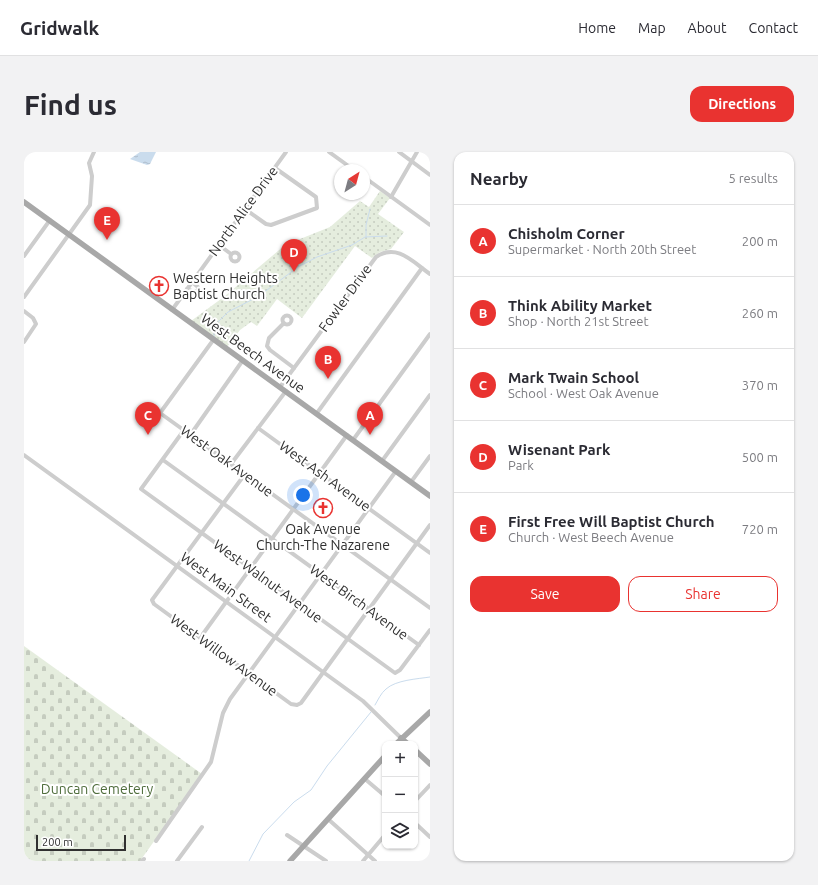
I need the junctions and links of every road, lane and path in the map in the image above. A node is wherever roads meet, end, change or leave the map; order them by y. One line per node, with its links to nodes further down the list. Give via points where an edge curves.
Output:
1 (94, 152): 16 (street, via 89,163 92,176 90,205)
2 (286, 152): 8 (street, North Alice Drive)
3 (329, 152): 7 (street)
4 (399, 152): 6 (street)
5 (417, 152): 6 (street)
6 (411, 160): 9 (street); 11 (street)
7 (346, 164)
8 (275, 168): 13 (street, North Alice Drive); 13 (street, via 316,197 317,208 272,225 266,224)
9 (430, 175)
10 (370, 181): 11 (street)
11 (391, 197): 15 (street)
12 (24, 202): 14 (main road, West Beech Avenue)
13 (245, 209): 17 (street, North Alice Drive)
14 (50, 220): 16 (main road, West Beech Avenue); 19 (street)
15 (430, 225)
16 (70, 234): 24 (street); 25 (main road, West Beech Avenue)
17 (219, 245): 18 (street); 22 (street, North Alice Drive)
18 (231, 254)
19 (24, 256)
20 (422, 268): 21 (street); 32 (street, Fowler Drive, via 401,253 392,251 385,252 371,261); 36 (street)
21 (430, 274)
22 (192, 282): 23 (street, North Alice Drive); 23 (street, via 198,290 192,292)
23 (187, 288): 25 (street, North Alice Drive)
24 (24, 297)
25 (172, 310): 29 (main road, West Beech Avenue)
26 (24, 312): 30 (street, via 33,318 36,324)
27 (284, 323): 32 (street, via 269,338 267,346)
28 (430, 334): 41 (street)
29 (214, 339): 31 (main road, West Beech Avenue); 38 (street, West Oak Avenue, via 160,413)
30 (24, 342)
31 (244, 360): 33 (main road, West Beech Avenue); 39 (street)
32 (294, 368): 33 (street, Fowler Drive)
33 (280, 387): 34 (main road, West Beech Avenue)
34 (286, 391): 36 (main road, West Beech Avenue); 37 (street)
35 (430, 394): 45 (street)
36 (316, 413): 40 (main road, West Beech Avenue)
37 (258, 428): 46 (street); 48 (street, West Ash Avenue)
38 (184, 430): 39 (street, West Oak Avenue); 44 (street)
39 (191, 434): 46 (street, West Oak Avenue)
40 (347, 435): 41 (main road, West Beech Avenue); 48 (street)
41 (353, 440): 45 (main road, West Beech Avenue)
42 (24, 455): 61 (street, West Main Street)
43 (430, 456): 50 (street)
44 (162, 460): 52 (street, West Birch Avenue); 56 (street, West Walnut Avenue, via 141,489)
45 (382, 461): 47 (main road, West Beech Avenue)
46 (232, 464): 49 (street, West Oak Avenue)
47 (396, 471): 50 (main road, West Beech Avenue); 53 (street)
48 (320, 472): 53 (street, West Ash Avenue); 54 (street)
49 (245, 474): 52 (street); 54 (street, West Oak Avenue)
50 (411, 482): 51 (main road, West Beech Avenue)
51 (430, 496)
52 (223, 504): 56 (street); 57 (street, West Birch Avenue)
53 (368, 508): 58 (street, West Ash Avenue); 59 (street)
54 (293, 509): 57 (street); 59 (street, West Oak Avenue)
55 (430, 525): 58 (street)
56 (202, 533): 61 (street); 62 (street, West Walnut Avenue)
57 (272, 539): 62 (street); 63 (street, West Birch Avenue)
58 (417, 543): 60 (street, West Ash Avenue); 64 (street)
59 (342, 544): 63 (street); 64 (street, West Oak Avenue)
60 (430, 553)
61 (177, 566): 65 (street, West Main Street); 71 (street, West Willow Avenue, via 152,600)
62 (250, 568): 65 (street); 66 (street, West Walnut Avenue)
63 (320, 574): 66 (street); 68 (street, West Birch Avenue)
64 (391, 580): 67 (street, West Oak Avenue); 68 (street)
65 (226, 602): 70 (street, West Main Street); 71 (street)
66 (299, 603): 70 (street); 72 (street, West Walnut Avenue)
67 (430, 608)
68 (369, 609): 72 (street); 73 (street, West Birch Avenue)
69 (430, 630): 73 (street)
70 (275, 637): 74 (street); 75 (street, West Main Street)
71 (200, 638): 74 (street, West Willow Avenue)
72 (348, 638): 73 (street, West Walnut Avenue, via 395,673); 75 (street)
73 (419, 645)
74 (249, 673): 75 (street, West Willow Avenue, via 297,706); 93 (street, via 225,706 215,750 204,773)
75 (324, 673): 77 (street, West Main Street, via 363,701)
76 (430, 712): 77 (main road)
77 (401, 738): 78 (main road); 79 (main road, West Main Street)
78 (398, 741)
79 (404, 741)
80 (418, 753): 82 (main road)
81 (382, 759): 83 (main road)
82 (430, 764)
83 (365, 779): 85 (street); 87 (main road)
84 (430, 785): 86 (street)
85 (382, 793)
86 (418, 798)
87 (328, 818): 94 (main road); 95 (street)
88 (418, 826): 91 (street)
89 (202, 827): 96 (street)
90 (286, 835): 94 (street)
91 (430, 837)
92 (382, 839): 95 (street)
93 (156, 841)
94 (304, 845): 97 (main road); 98 (street)
95 (368, 855): 99 (street); 100 (street)
96 (177, 861)
97 (290, 861)
98 (326, 861)
99 (363, 861)
100 (375, 861)

